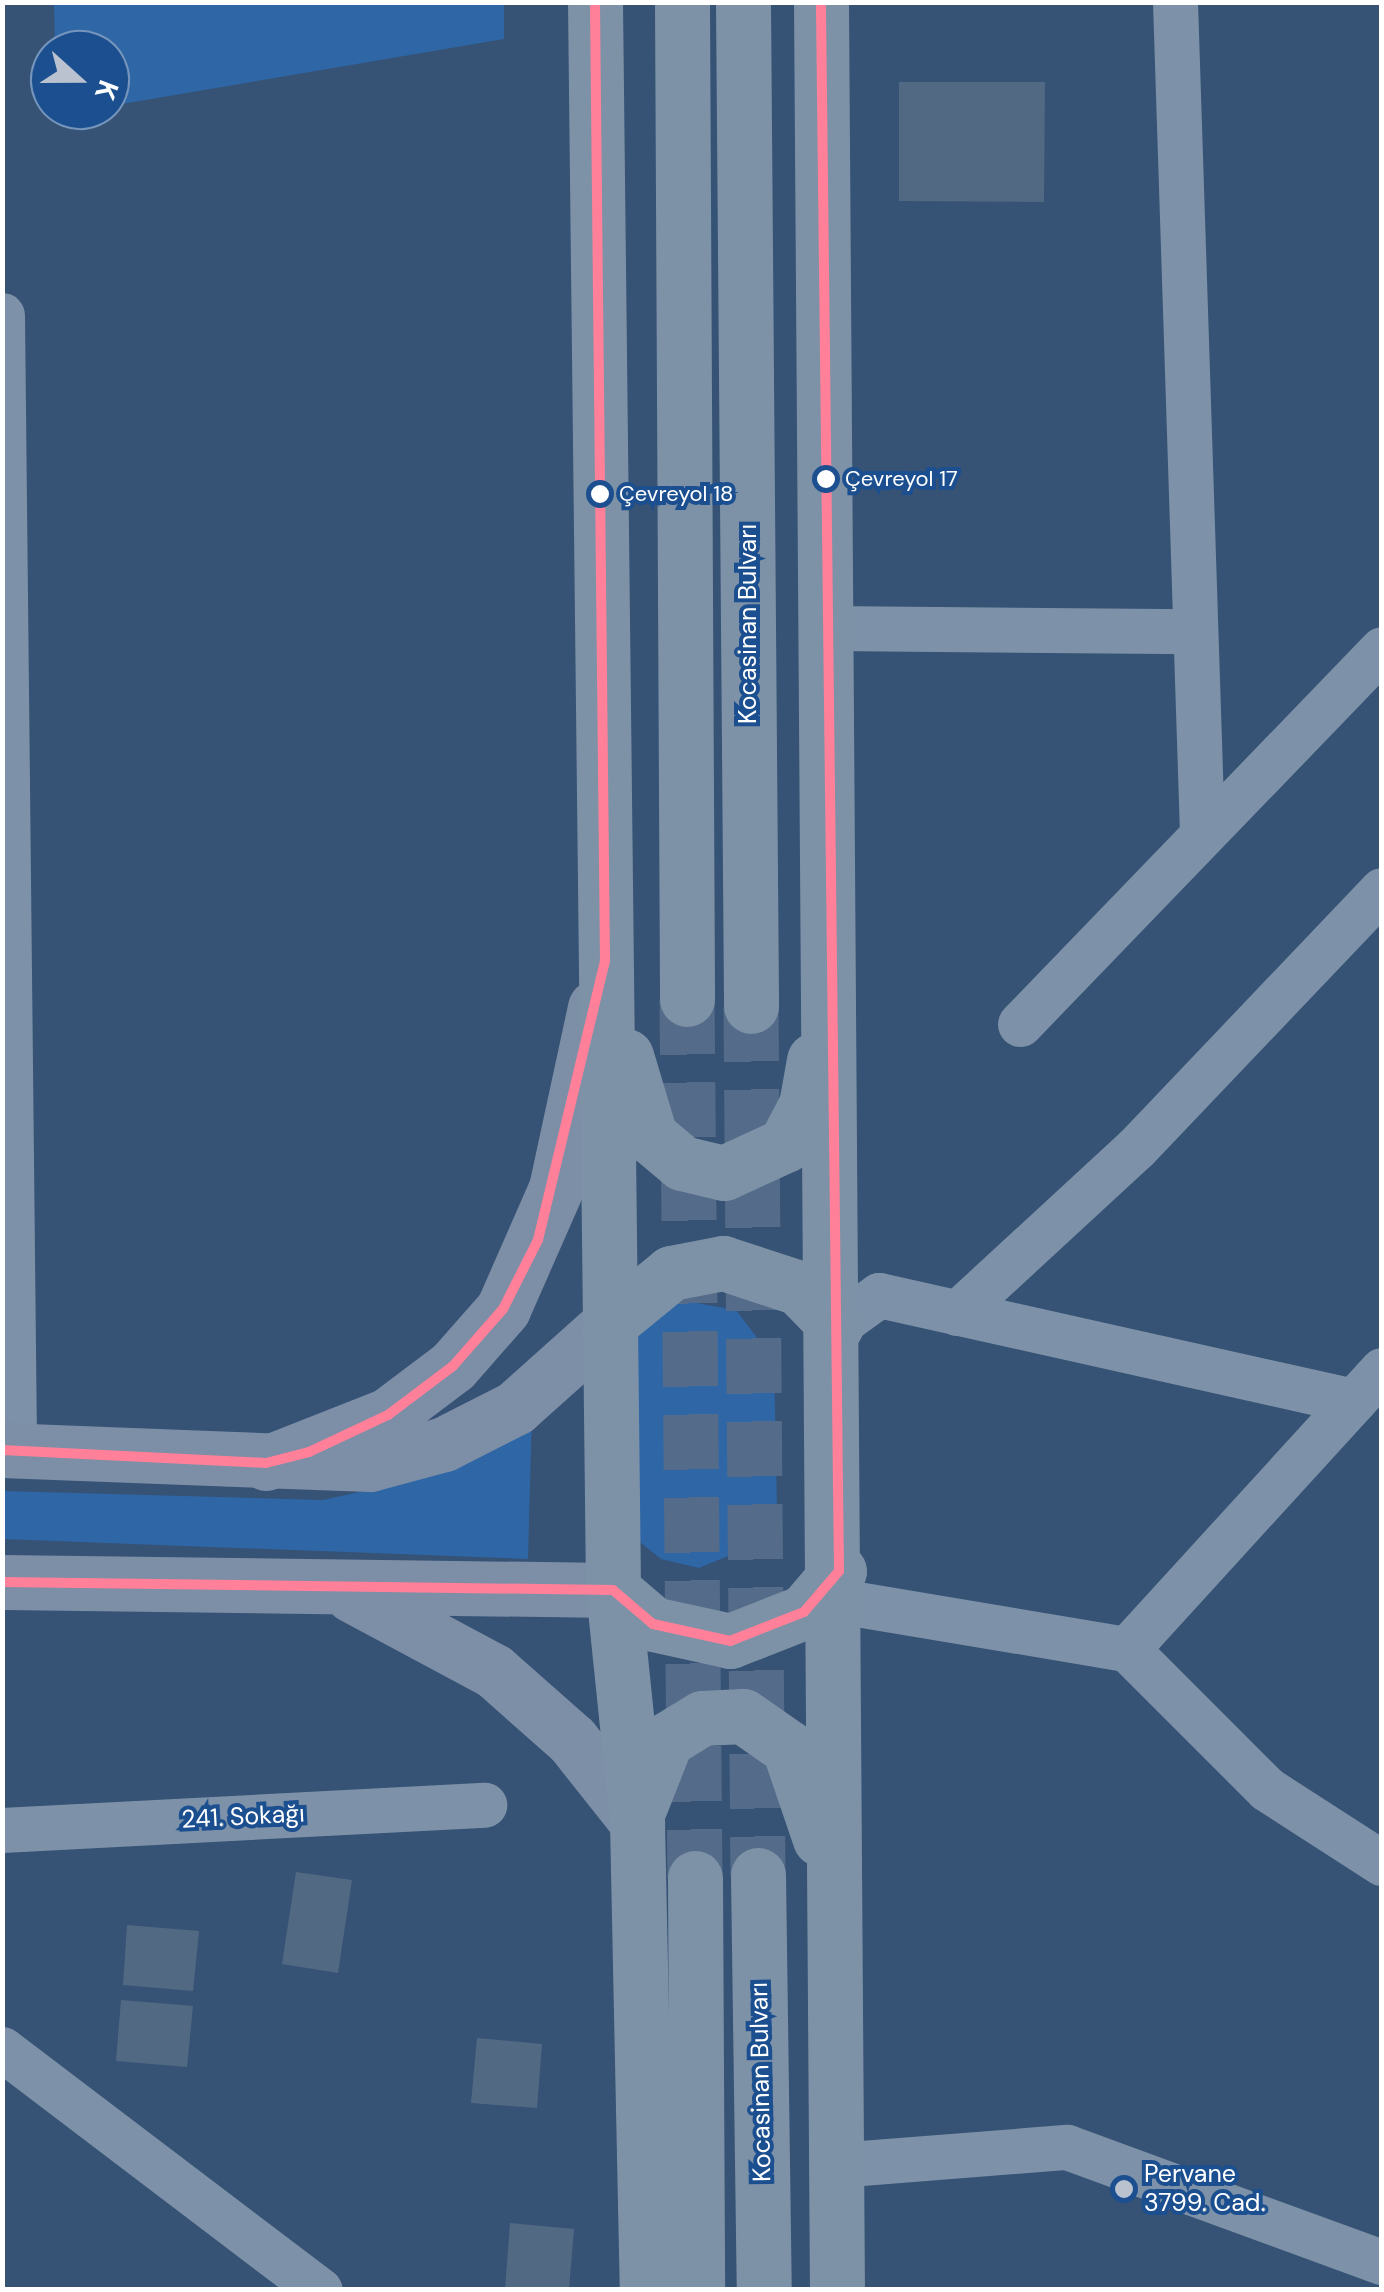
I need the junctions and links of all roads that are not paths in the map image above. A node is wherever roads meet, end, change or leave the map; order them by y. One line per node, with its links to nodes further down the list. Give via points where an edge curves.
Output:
1 (595, 2): 12 (highway)
2 (682, 2): 14 (highway)
3 (743, 2): 15 (highway, Kocasinan Bulvarı)
4 (822, 2): 7 (highway)
5 (1175, 2): 8 (street)
6 (2, 315): 21 (street)
7 (828, 628): 8 (street); 13 (highway)
8 (1196, 630): 10 (street)
9 (1382, 649): 10 (street)
10 (1202, 835): 16 (street)
11 (1382, 890): 17 (street, via 1136,1148)
12 (606, 960): 13 (highway, via 650,1136 682,1163 724,1173 767,1159 798,1126); 18 (highway); 22 (main road, via 556,1188 502,1310 453,1366 388,1415)
13 (831, 962): 19 (highway)
14 (687, 999)
15 (752, 1006)
16 (1020, 1024)
17 (957, 1313): 19 (street, via 879,1296); 20 (street)
18 (610, 1323): 19 (highway, via 671,1273 724,1264 799,1288); 22 (main road, via 538,1392 444,1444 370,1464); 26 (highway)
19 (836, 1326): 24 (highway)
20 (1367, 1386): 27 (street)
21 (8, 1450): 22 (main road)
22 (266, 1463)
23 (2, 1582): 25 (main road)
24 (839, 1586): 26 (highway, via 804,1612 730,1640 653,1624); 27 (street); 34 (highway)
25 (330, 1588): 26 (main road); 29 (main road, via 416,1623 494,1671 572,1740)
26 (613, 1590): 29 (highway)
27 (1127, 1649): 31 (street, via 1268,1789)
28 (484, 1806): 30 (street, 241. Sokağı)
29 (637, 1822): 34 (highway, via 653,1758 674,1733 724,1715 761,1723 798,1765); 39 (highway)
30 (2, 1830)
31 (1382, 1863)
32 (758, 1875): 41 (highway, Kocasinan Bulvarı)
33 (695, 1878): 40 (highway)
34 (837, 1899): 36 (highway)
35 (2, 2050): 38 (street)
36 (836, 2165): 37 (street, via 1067,2147); 42 (highway)
37 (1382, 2262)
38 (320, 2290)
39 (647, 2290)
40 (697, 2290)
41 (764, 2290)
42 (837, 2290)

